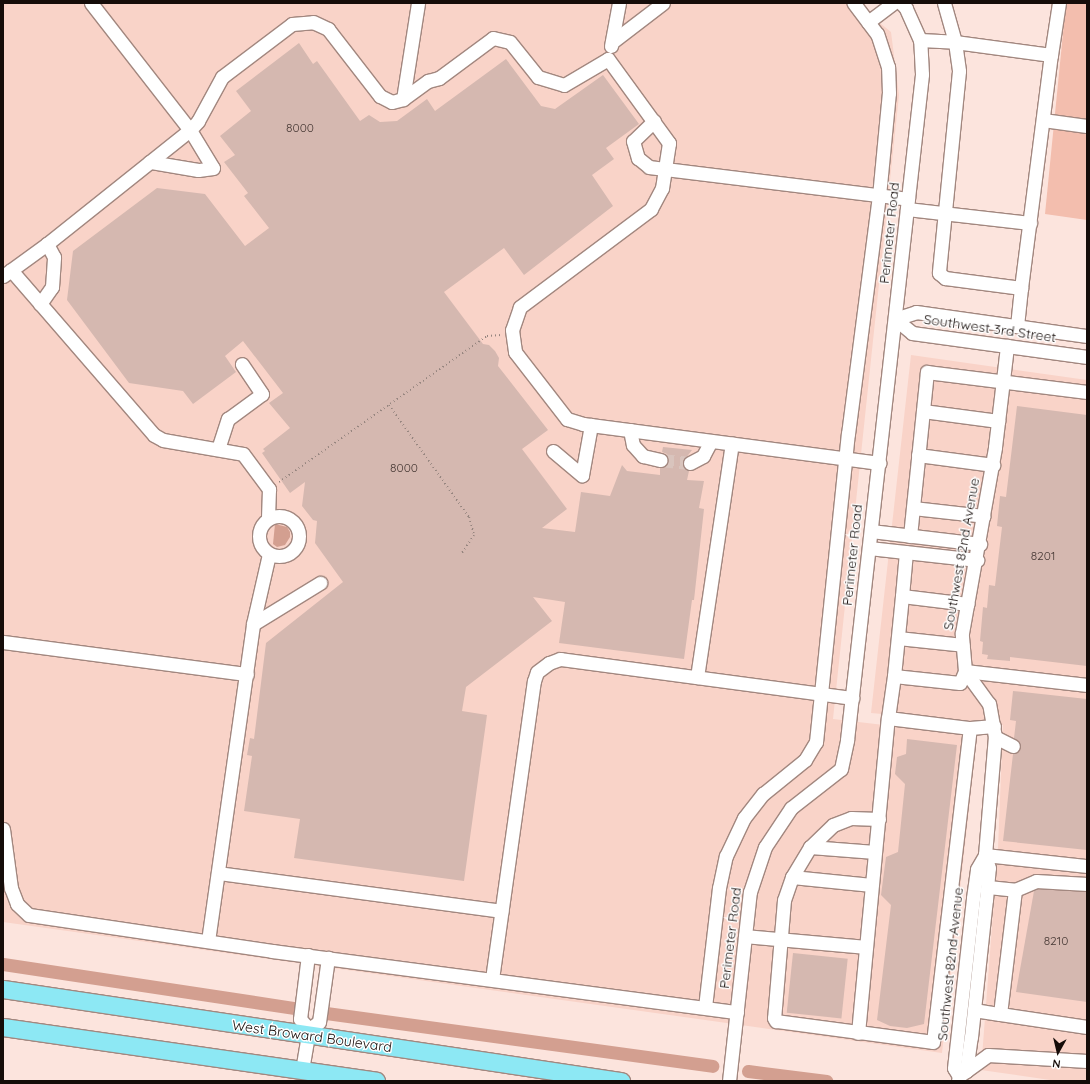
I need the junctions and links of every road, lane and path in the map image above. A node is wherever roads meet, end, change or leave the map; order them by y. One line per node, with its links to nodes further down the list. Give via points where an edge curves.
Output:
1 (91, 3): 20 (street)
2 (418, 3): 16 (street)
3 (619, 3): 12 (street)
4 (663, 3): 12 (street)
5 (854, 3): 10 (street)
6 (893, 3): 10 (street)
7 (901, 3): 11 (street, Perimeter Road, via 906,8)
8 (944, 3): 13 (street)
9 (1059, 3): 14 (street)
10 (868, 22): 23 (street, via 876,34 888,67 886,125)
11 (920, 40): 13 (street); 24 (street, Perimeter Road, via 922,74)
12 (612, 42): 15 (street)
13 (956, 42): 14 (street); 25 (street, via 959,71)
14 (1051, 55): 17 (street)
15 (608, 59): 16 (street, via 564,85 538,77 510,42 493,38 439,78 428,82); 18 (street)
16 (403, 99): 20 (street, via 392,102 380,96 328,29 313,22 302,22 292,24 222,77 198,121)
17 (1043, 120): 19 (street); 26 (street)
18 (654, 121): 22 (street, via 669,143); 22 (street, via 636,137 634,150 638,158 649,167)
19 (1087, 126)
20 (190, 130): 21 (street); 21 (street, via 213,168 198,170)
21 (150, 162): 27 (street)
22 (665, 170): 23 (street); 34 (street, via 662,188 651,209 520,307 514,316)
23 (879, 196): 24 (street); 52 (street)
24 (908, 204): 25 (street); 31 (street, Perimeter Road)
25 (946, 213): 26 (street); 29 (street, via 939,273 945,278)
26 (1030, 223): 29 (street)
27 (47, 244): 28 (street); 30 (street, via 54,257 52,287)
28 (7, 273): 30 (street)
29 (1021, 288): 32 (street)
30 (40, 304): 49 (street, via 154,435 163,440)
31 (896, 319): 32 (street, Southwest 3rd Street, via 916,312); 36 (street, Southwest 3rd Street, via 912,333); 55 (street, Perimeter Road)
32 (1016, 326): 33 (street, Southwest 3rd Street)
33 (1045, 330): 35 (street, Southwest 3rd Street); 37 (street)
34 (512, 333): 42 (path, via 487,336); 45 (street, via 516,352 567,419)
35 (1087, 336)
36 (1007, 346): 37 (street, Southwest 3rd Street); 40 (street, Southwest 82nd Avenue)
37 (1036, 350): 38 (street, Southwest 3rd Street)
38 (1087, 357)
39 (242, 364): 49 (street, via 262,394 228,419)
40 (1003, 381): 41 (street); 43 (street, via 927,372); 44 (street, Southwest 82nd Avenue)
41 (1087, 392)
42 (389, 405): 57 (path); 67 (path, via 469,517 474,535)
43 (923, 411): 44 (street); 51 (street)
44 (998, 421): 56 (street, Southwest 82nd Avenue)
45 (591, 425): 46 (street); 50 (street, via 582,475)
46 (630, 430): 47 (street); 53 (street, via 633,446 643,456)
47 (711, 441): 48 (street); 54 (street, via 703,456)
48 (732, 444): 52 (street); 79 (street)
49 (218, 448): 57 (street, via 243,454)
50 (553, 451)
51 (918, 455): 56 (street); 58 (street)
52 (846, 459): 55 (street); 81 (street)
53 (661, 460)
54 (690, 463)
55 (878, 463): 61 (street, Perimeter Road)
56 (992, 465): 59 (street, Southwest 82nd Avenue)
57 (269, 489): 60 (street)
58 (913, 508): 59 (street); 62 (street)
59 (984, 516): 63 (street, Southwest 82nd Avenue)
60 (268, 519): 66 (street, via 260,530 259,537 264,550); 66 (street, via 274,516 287,517 297,525 299,532 298,544 294,550 282,556)
61 (871, 531): 62 (street); 64 (street, Perimeter Road)
62 (910, 536): 63 (street)
63 (980, 544): 68 (street, Southwest 82nd Avenue)
64 (869, 548): 65 (street); 82 (street, Perimeter Road)
65 (906, 552): 68 (street); 70 (street)
66 (269, 554): 72 (street)
67 (461, 554)
68 (977, 560): 71 (street, Southwest 82nd Avenue)
69 (320, 583): 72 (street)
70 (902, 596): 71 (street); 73 (street)
71 (968, 604): 75 (street, Southwest 82nd Avenue, via 962,633)
72 (253, 624): 77 (street)
73 (898, 638): 75 (street); 78 (street)
74 (3, 642): 77 (street)
75 (963, 645): 76 (street, Southwest 82nd Avenue)
76 (965, 671): 78 (street, via 960,683); 80 (street); 85 (street, Southwest 82nd Avenue, via 989,704)
77 (247, 674): 93 (street)
78 (894, 676): 83 (street)
79 (697, 677): 81 (street); 99 (street, via 560,659 537,672)
80 (1087, 685)
81 (822, 694): 82 (street); 110 (street, via 816,742 805,760 763,794 744,818 726,856 719,888)
82 (852, 698): 100 (street, Perimeter Road, via 841,769 791,808 765,847 750,892)
83 (888, 718): 84 (street); 87 (street)
84 (970, 728): 85 (street); 117 (street, via 933,1042)
85 (994, 731): 86 (street); 91 (street, Southwest 82nd Avenue)
86 (1014, 746)
87 (879, 819): 89 (street, via 851,818 834,825); 90 (street)
88 (3, 829): 101 (street, via 12,888 17,904 29,915)
89 (810, 847): 90 (street); 94 (street)
90 (876, 852): 96 (street)
91 (985, 855): 92 (street); 97 (street, Southwest 82nd Avenue, via 989,868); 106 (street, Southwest 82nd Avenue, via 976,869)
92 (1087, 866)
93 (218, 873): 99 (street); 101 (street)
94 (792, 877): 96 (street); 102 (street, via 784,900)
95 (1087, 884): 98 (street, via 1036,881)
96 (872, 885): 103 (street)
97 (988, 888): 98 (street); 107 (street, Southwest 82nd Avenue)
98 (1015, 890): 113 (street)
99 (501, 911): 108 (street)
100 (745, 936): 102 (street); 112 (street, Perimeter Road)
101 (208, 941): 104 (street)
102 (780, 941): 103 (street); 117 (street, via 775,1020)
103 (866, 947): 117 (street)
104 (308, 955): 105 (street); 116 (street, via 300,1019)
105 (328, 958): 108 (street); 116 (street, via 319,1022)
106 (966, 965): 107 (street); 120 (street, Southwest 82nd Avenue, via 954,1068)
107 (979, 967): 111 (street, Southwest 82nd Avenue)
108 (492, 979): 110 (street)
109 (3, 989): 116 (main road, West Broward Boulevard)
110 (705, 1007): 112 (street)
111 (974, 1010): 113 (street); 120 (street, Southwest 82nd Avenue)
112 (737, 1012): 123 (street, Perimeter Road)
113 (1000, 1014): 115 (street)
114 (3, 1027): 119 (main road)
115 (1087, 1027)
116 (309, 1033): 119 (street); 122 (main road, West Broward Boulevard)
117 (858, 1033)
118 (1087, 1061): 120 (street, via 988,1055)
119 (302, 1070): 121 (main road)
120 (961, 1076)
121 (376, 1081)
122 (621, 1081)
123 (729, 1081)

